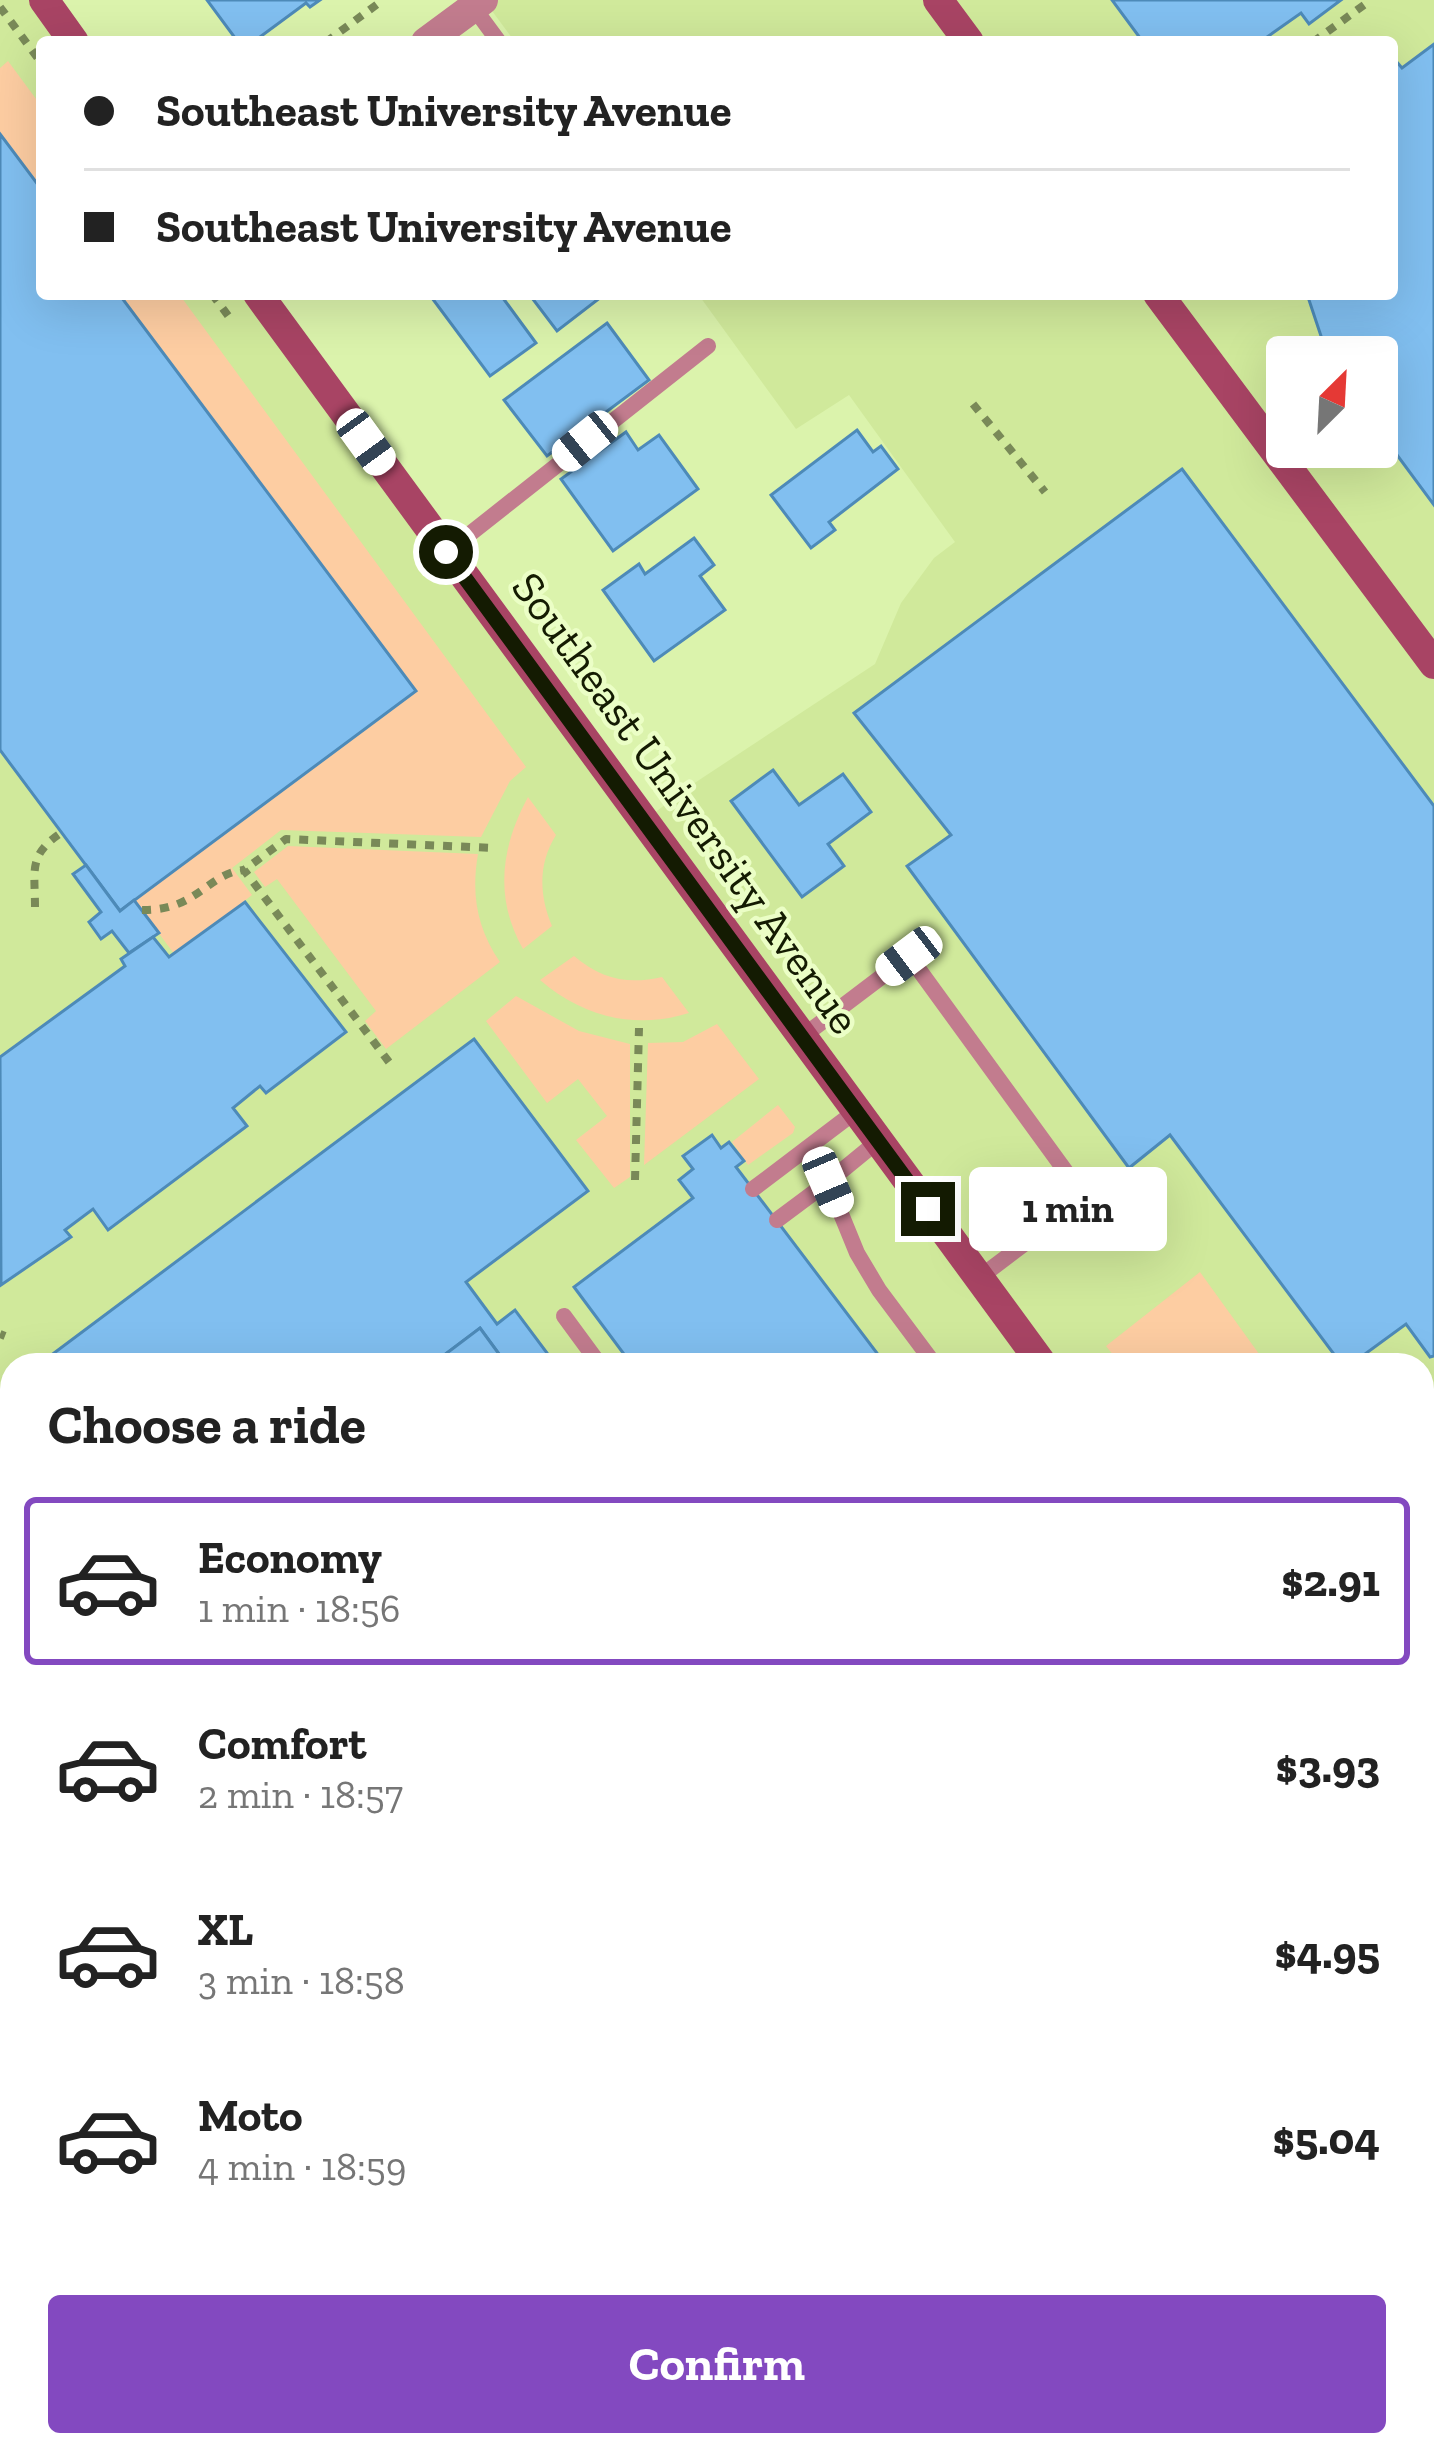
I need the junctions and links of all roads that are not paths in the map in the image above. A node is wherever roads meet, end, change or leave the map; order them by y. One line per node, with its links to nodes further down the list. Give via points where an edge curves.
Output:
1 (44, 0): 4 (main road)
2 (938, 0): 7 (main road)
3 (474, 2): 5 (street); 6 (lane)
4 (70, 36)
5 (433, 36)
6 (495, 36)
7 (965, 36)
8 (263, 300): 11 (main road, Southeast University Avenue)
9 (1162, 300): 12 (main road)
10 (708, 346): 11 (lane)
11 (446, 552): 13 (main road, Southeast University Avenue)
12 (1434, 664)
13 (802, 1037): 14 (main road, Southeast University Avenue); 19 (lane, via 909,956 1085,1198)
14 (856, 1111): 15 (main road, Southeast University Avenue); 17 (lane)
15 (878, 1141): 16 (lane); 19 (main road, Southeast University Avenue)
16 (828, 1182): 18 (lane); 22 (lane, via 857,1253)
17 (753, 1189)
18 (777, 1220)
19 (979, 1278): 23 (main road, Southeast University Avenue)
20 (564, 1316): 21 (lane)
21 (591, 1353)
22 (925, 1353)
23 (1034, 1353)

